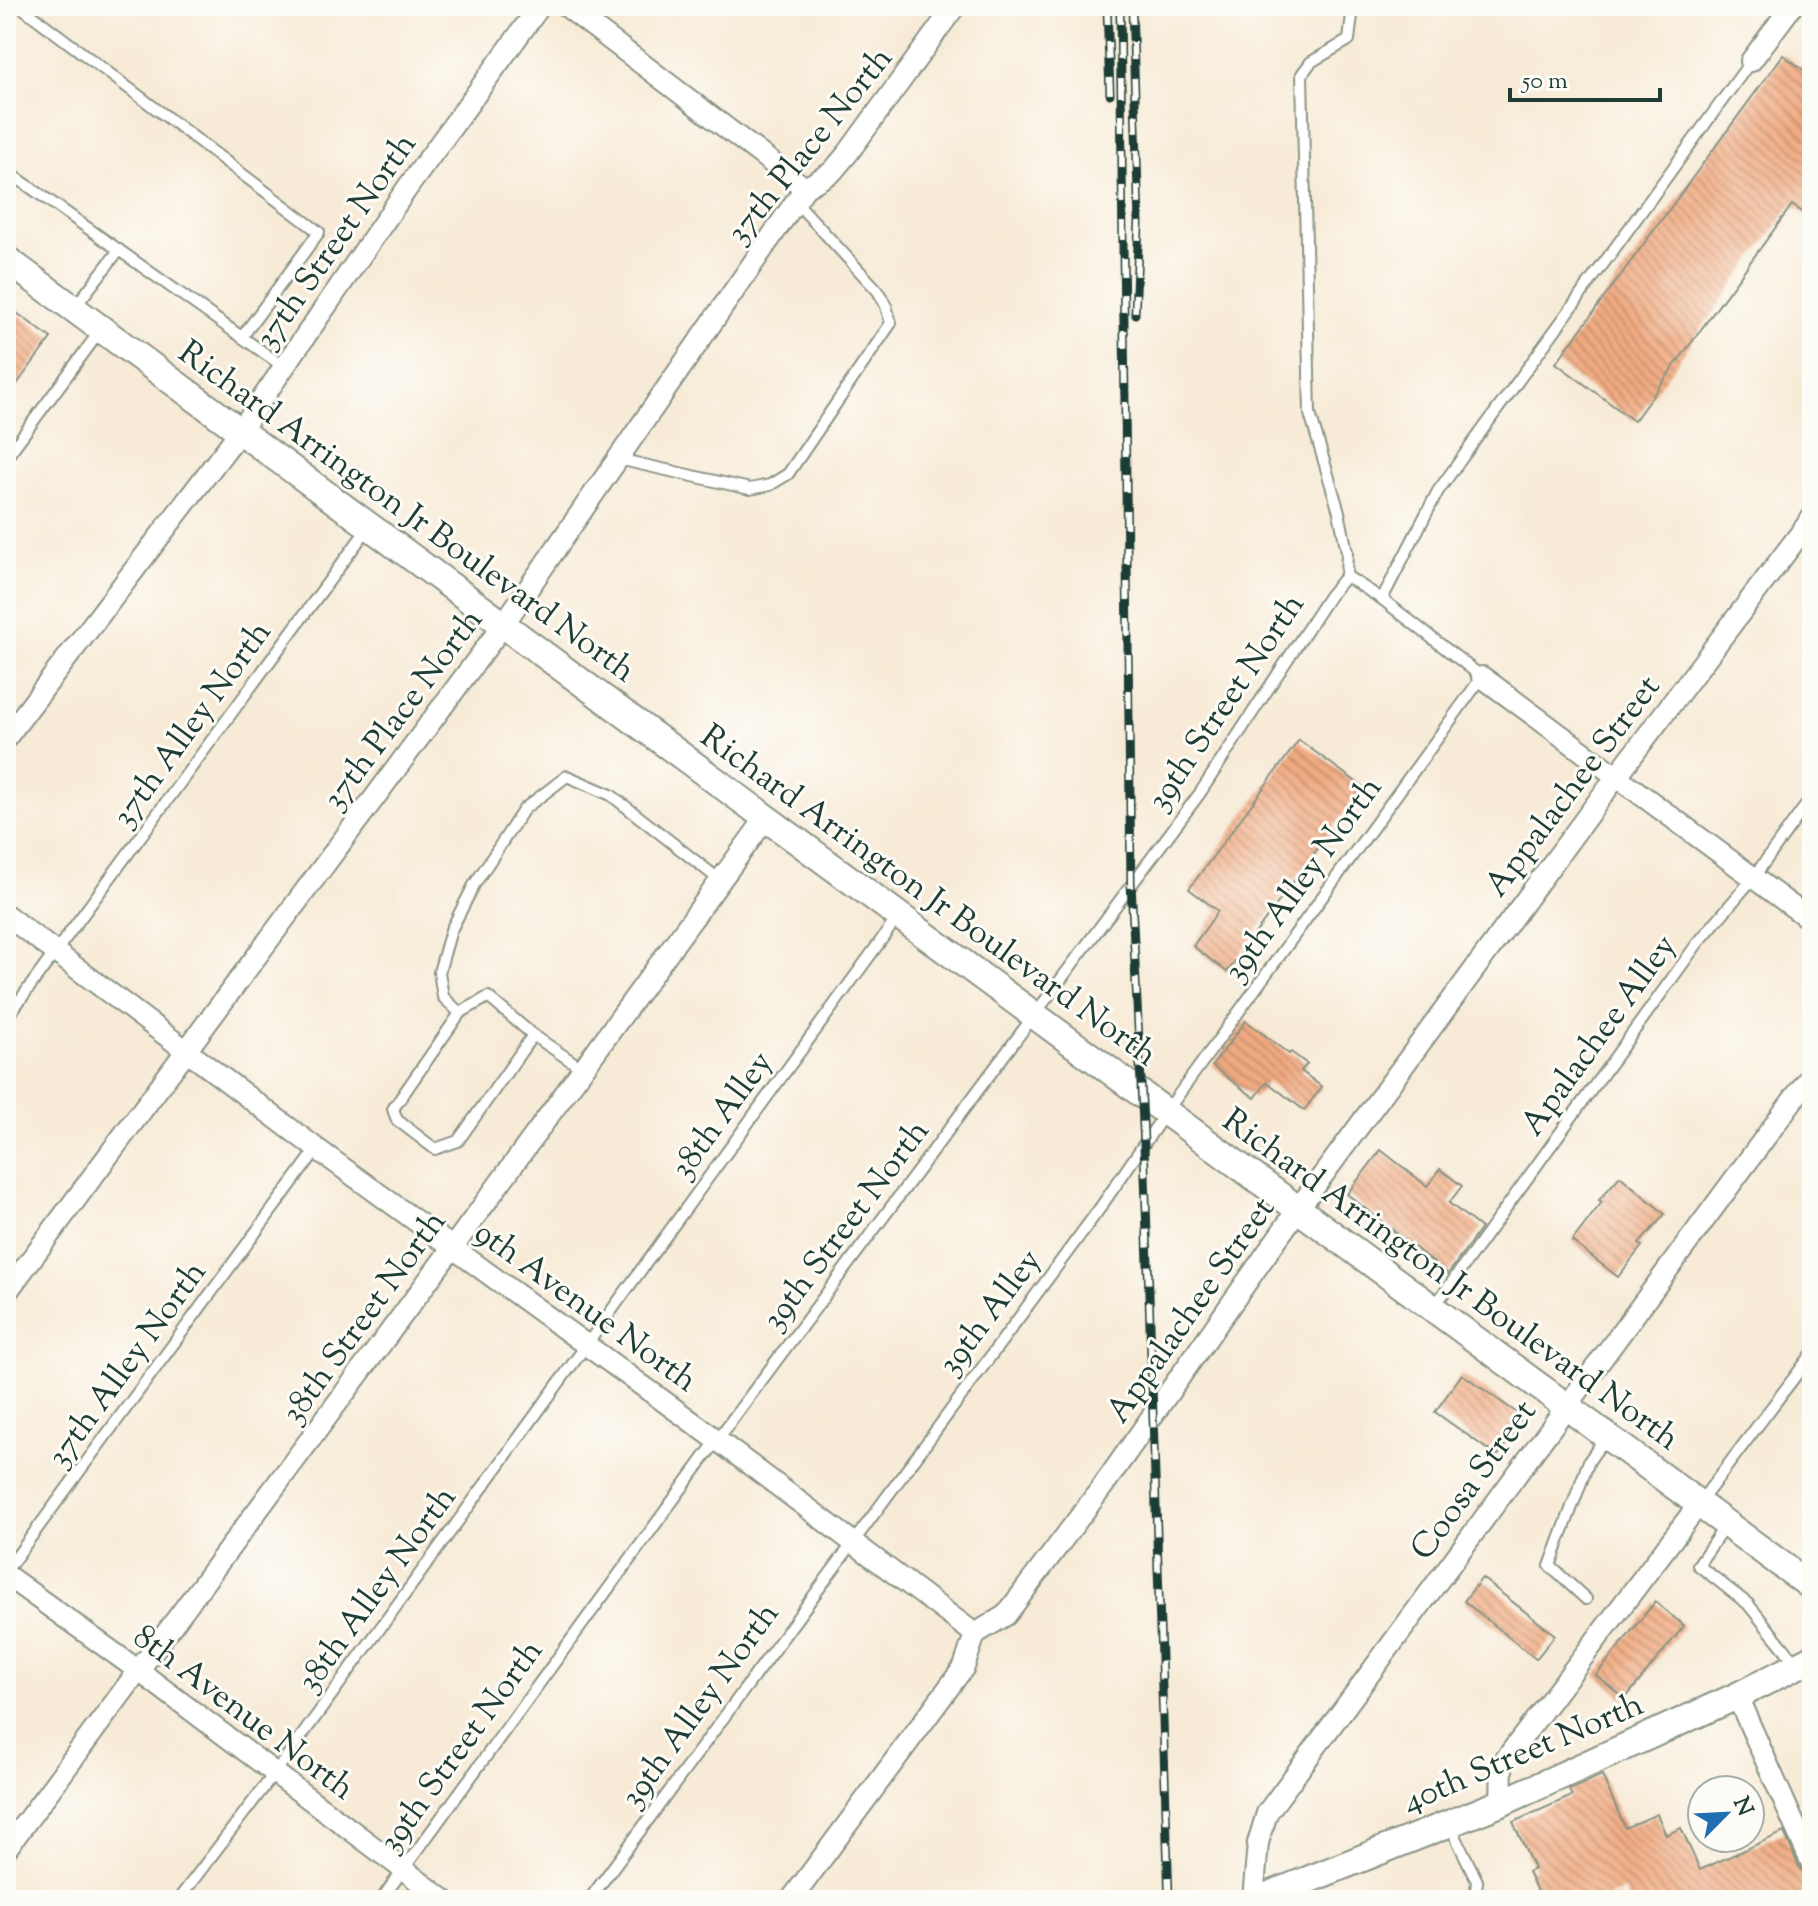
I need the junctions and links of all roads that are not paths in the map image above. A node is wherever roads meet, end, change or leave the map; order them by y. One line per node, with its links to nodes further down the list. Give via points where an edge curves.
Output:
1 (20, 6): 14 (lane, via 319,232)
2 (540, 6): 15 (street, 37th Street North)
3 (566, 6): 9 (street)
4 (955, 6): 9 (street, 37th Place North, via 848,153)
5 (1349, 6): 21 (lane, via 1349,40 1311,62 1302,74 1310,414 1342,525)
6 (1792, 6): 7 (street)
7 (1751, 61): 22 (lane, via 1438,491)
8 (6, 179): 10 (lane, via 10,173)
9 (800, 195): 18 (street, 37th Place North); 18 (lane, via 878,291 891,323 788,474 750,489)
10 (119, 250): 12 (lane); 14 (lane)
11 (6, 259): 12 (street, Richard Arrington Jr Boulevard North)
12 (74, 309): 13 (street, Richard Arrington Jr Boulevard North)
13 (101, 329): 16 (street, Richard Arrington Jr Boulevard North); 17 (lane)
14 (242, 337): 15 (lane)
15 (284, 367): 16 (street, 37th Street North)
16 (240, 431): 20 (street, Richard Arrington Jr Boulevard North); 25 (street, 37th Street North)
17 (6, 458)
18 (618, 459): 23 (street, 37th Place North)
19 (1812, 518): 26 (street, Appalachee Street)
20 (369, 526): 23 (street, Richard Arrington Jr Boulevard North); 34 (lane, 37th Alley North)
21 (1346, 576): 22 (lane); 36 (lane, 39th Street North, via 1200,793)
22 (1382, 599): 24 (lane)
23 (503, 625): 28 (street, Richard Arrington Jr Boulevard North); 39 (street, 37th Place North)
24 (1482, 677): 26 (street); 42 (lane, 39th Alley North)
25 (6, 738)
26 (1616, 777): 29 (street); 44 (street, Appalachee Street)
27 (1812, 797): 29 (lane, Apalachee Alley)
28 (766, 818): 30 (street, 38th Street North); 32 (street, Richard Arrington Jr Boulevard North)
29 (1753, 878): 33 (street); 47 (lane, Apalachee Alley, via 1697,944)
30 (721, 881): 35 (lane, via 611,795 567,776 524,809 451,930 439,972 443,997); 40 (street, 38th Street North)
31 (6, 915): 34 (street, 9th Avenue North)
32 (899, 916): 36 (street, Richard Arrington Jr Boulevard North); 48 (lane, 38th Alley)
33 (1812, 921)
34 (56, 952): 37 (lane, 37th Alley North); 39 (street, 9th Avenue North)
35 (460, 1013): 38 (lane, via 488,997); 38 (lane, via 393,1109 397,1120 435,1149 458,1141)
36 (1035, 1015): 42 (street, Richard Arrington Jr Boulevard North); 52 (lane, 39th Street North)
37 (6, 1019)
38 (533, 1035): 40 (lane)
39 (187, 1050): 43 (street, 9th Avenue North); 46 (street, 37th Place North)
40 (583, 1069): 45 (street, 38th Street North)
41 (1812, 1074): 50 (street, Coosa Street)
42 (1166, 1112): 44 (street, Richard Arrington Jr Boulevard North); 55 (lane, 39th Alley)
43 (317, 1149): 45 (street, 9th Avenue North); 56 (lane, 37th Alley North)
44 (1298, 1209): 47 (street, Richard Arrington Jr Boulevard North); 59 (street, Appalachee Street, via 1006,1615)
45 (453, 1247): 48 (street, 9th Avenue North); 61 (street, 38th Street North)
46 (6, 1293)
47 (1433, 1308): 50 (street, Richard Arrington Jr Boulevard North)
48 (586, 1345): 52 (street, 9th Avenue North); 63 (lane, 38th Alley North)
49 (1812, 1354): 53 (lane)
50 (1566, 1406): 51 (street, Richard Arrington Jr Boulevard North); 74 (street, Coosa Street, via 1267,1813 1258,1843)
51 (1606, 1436): 53 (street, Richard Arrington Jr Boulevard North); 58 (lane, via 1589,1461 1550,1566)
52 (717, 1440): 55 (street, 9th Avenue North); 68 (lane, 39th Street North)
53 (1699, 1504): 54 (street, Richard Arrington Jr Boulevard North); 64 (street, via 1502,1764)
54 (1727, 1524): 57 (street, Richard Arrington Jr Boulevard North); 60 (lane, via 1698,1565 1748,1604)
55 (852, 1542): 59 (street, 9th Avenue North); 72 (lane, 39th Alley North)
56 (6, 1573): 61 (street, 8th Avenue North)
57 (1812, 1587)
58 (1586, 1599)
59 (975, 1634): 73 (street, via 964,1667)
60 (1805, 1662): 62 (street, 40th Street North)
61 (139, 1671): 63 (street, 8th Avenue North); 66 (street, 38th Street North)
62 (1737, 1696): 64 (street, 40th Street North); 67 (street)
63 (274, 1774): 68 (street, 8th Avenue North); 69 (lane, 38th Alley North)
64 (1501, 1803): 65 (street, 40th Street North)
65 (1449, 1823): 74 (street, 40th Street North); 75 (lane, via 1477,1881)
66 (6, 1849)
67 (1812, 1864)
68 (403, 1870): 70 (lane, 39th Street North); 71 (street, 8th Avenue North)
69 (178, 1900)
70 (381, 1900)
71 (444, 1900)
72 (589, 1900)
73 (791, 1900)
74 (1255, 1900)
75 (1475, 1900)

